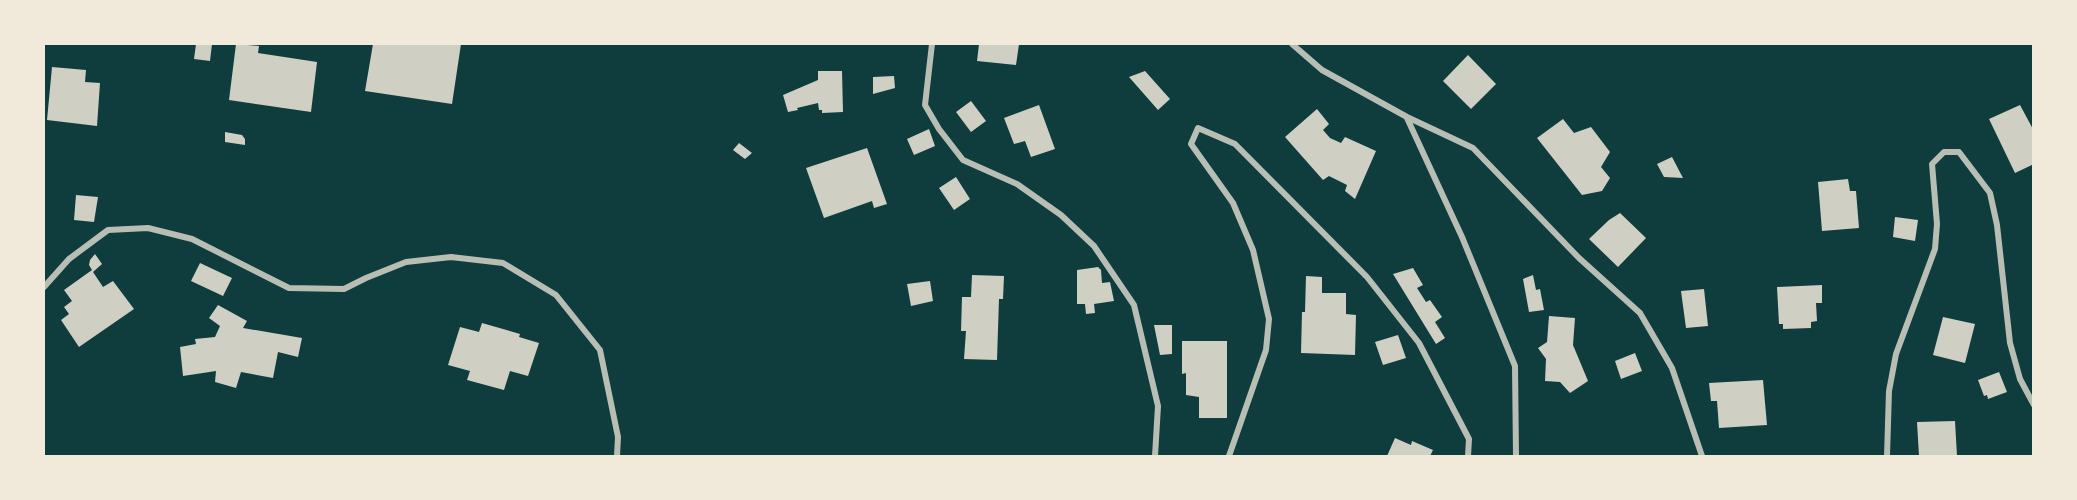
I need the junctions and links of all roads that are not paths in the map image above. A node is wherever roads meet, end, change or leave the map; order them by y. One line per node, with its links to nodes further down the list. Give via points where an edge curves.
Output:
1 (932, 44): 7 (street, via 925,105 963,160 1017,184 1061,215 1094,246 1134,305 1158,406)
2 (1292, 44): 3 (street, via 1322,70)
3 (1407, 117): 10 (street, via 1515,366); 11 (street, via 1473,148 1579,258 1640,313 1672,368)
4 (44, 287): 6 (street, via 69,259 108,230 148,228 192,239 289,288 344,289 406,262 451,257 503,263 556,295 600,350 618,437)
5 (2034, 405): 12 (street, via 2020,379 2010,343 1990,193 1959,152 1944,152 1932,164 1935,249 1896,354 1889,392)
6 (617, 456)
7 (1155, 456)
8 (1229, 456): 9 (street, via 1266,350 1269,319 1253,250 1233,203 1191,144 1198,128 1235,144 1367,277 1419,343 1469,439)
9 (1468, 456)
10 (1516, 456)
11 (1702, 456)
12 (1887, 456)

